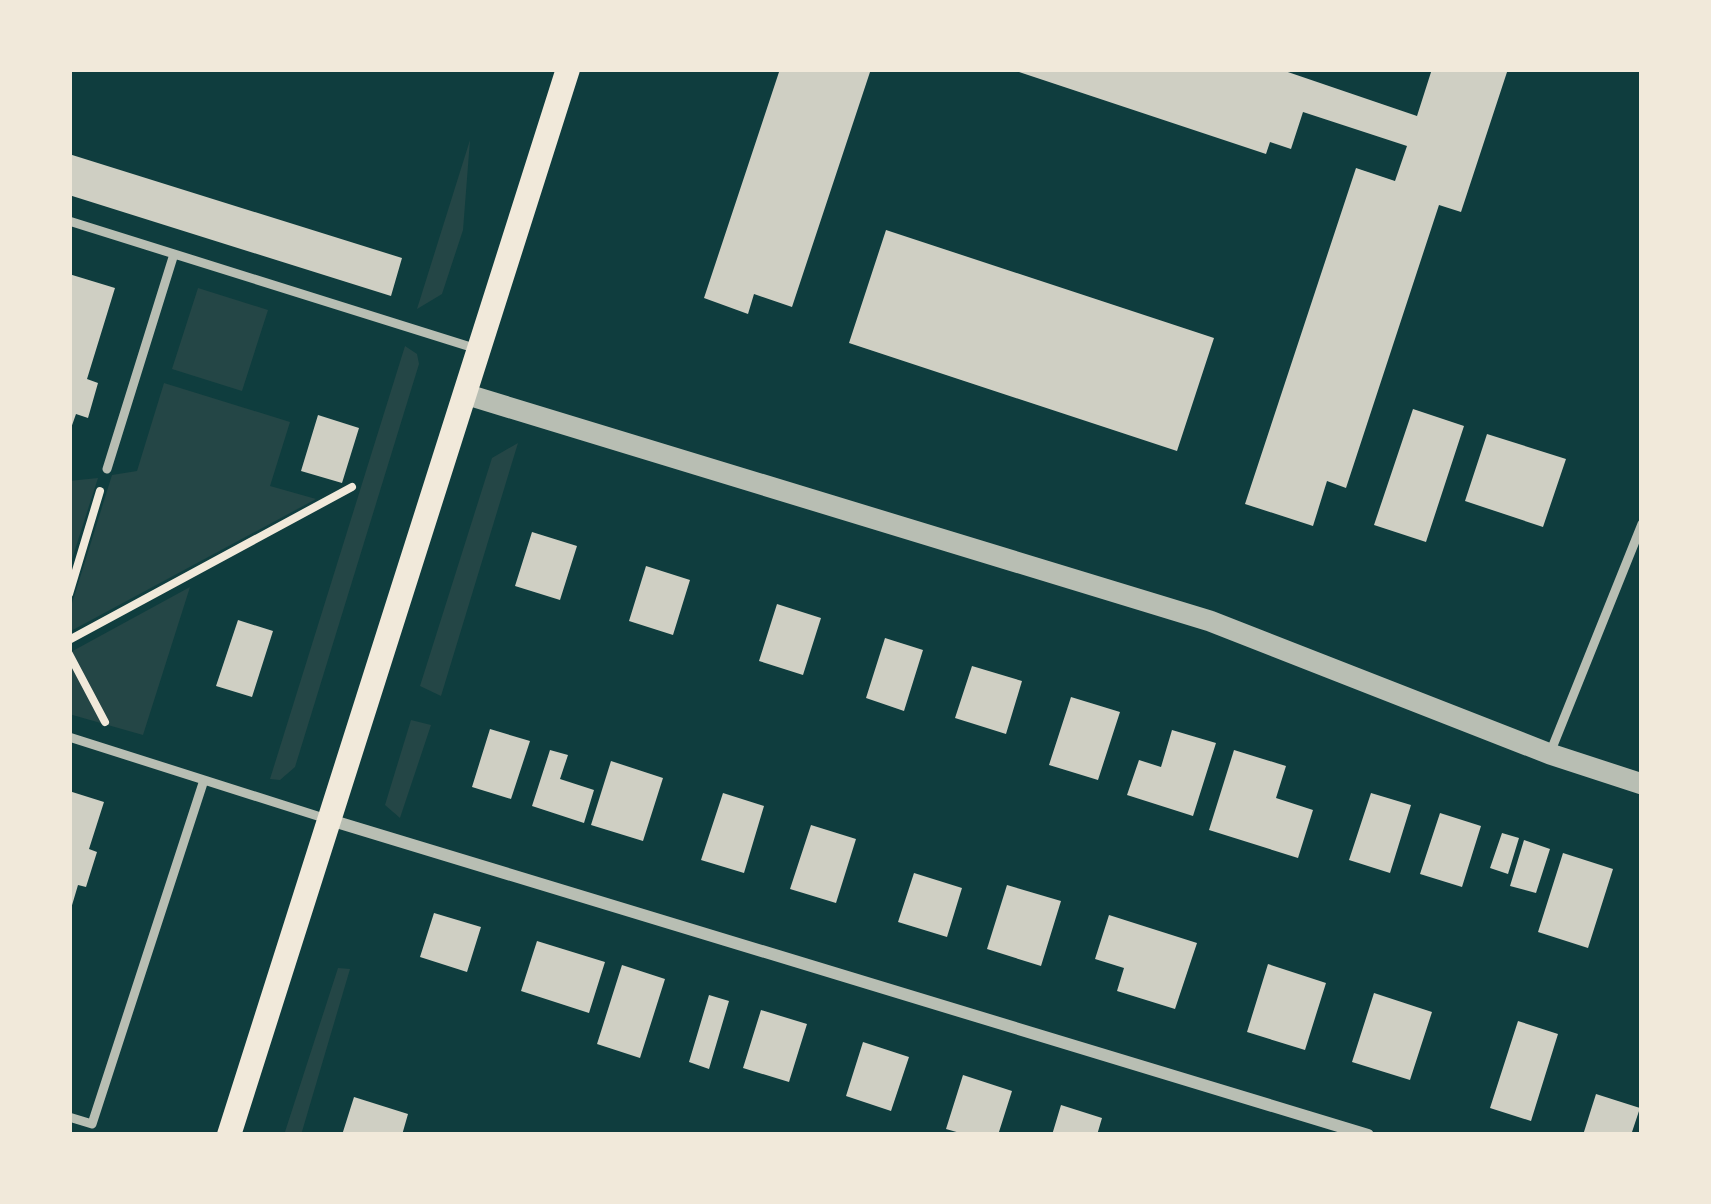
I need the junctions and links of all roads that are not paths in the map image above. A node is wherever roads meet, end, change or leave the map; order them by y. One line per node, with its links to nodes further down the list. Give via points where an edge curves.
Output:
1 (568, 69): 4 (main road)
2 (69, 221): 3 (lane)
3 (174, 254): 4 (lane); 6 (lane)
4 (479, 350): 5 (main road)
5 (465, 394): 9 (street, via 1210,622); 12 (main road)
6 (107, 469)
7 (1642, 524): 9 (lane)
8 (69, 737): 10 (lane)
9 (1550, 754): 11 (street)
10 (204, 779): 12 (lane); 13 (lane, via 92,1124)
11 (1642, 784)
12 (329, 819): 14 (main road); 15 (street)
13 (69, 1117)
14 (229, 1135)
15 (1369, 1135)

